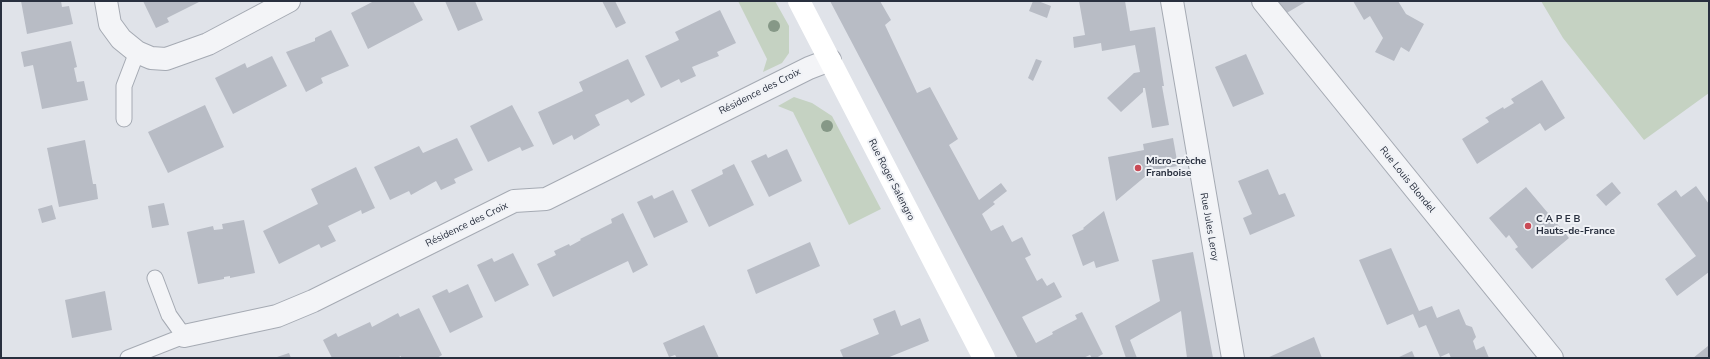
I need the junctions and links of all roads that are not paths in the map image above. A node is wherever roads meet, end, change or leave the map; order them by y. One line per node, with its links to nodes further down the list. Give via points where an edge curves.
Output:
1 (106, 1): 6 (street, via 110,24 121,39)
2 (289, 1): 6 (street, via 208,44 166,59 152,58)
3 (799, 1): 7 (main road, Rue Roger Salengro)
4 (1172, 1): 13 (street, Rue Jules Leroy)
5 (1263, 1): 14 (street, Rue Louis Blondel)
6 (137, 52): 8 (lane, via 124,86)
7 (830, 60): 10 (street, Résidence des Croix, via 809,68 546,199 514,201 313,301 277,316); 12 (main road, Rue Roger Salengro)
8 (124, 119)
9 (155, 278): 10 (lane, via 169,315)
10 (184, 336): 11 (lane)
11 (128, 358)
12 (984, 358)
13 (1233, 358)
14 (1552, 358)

